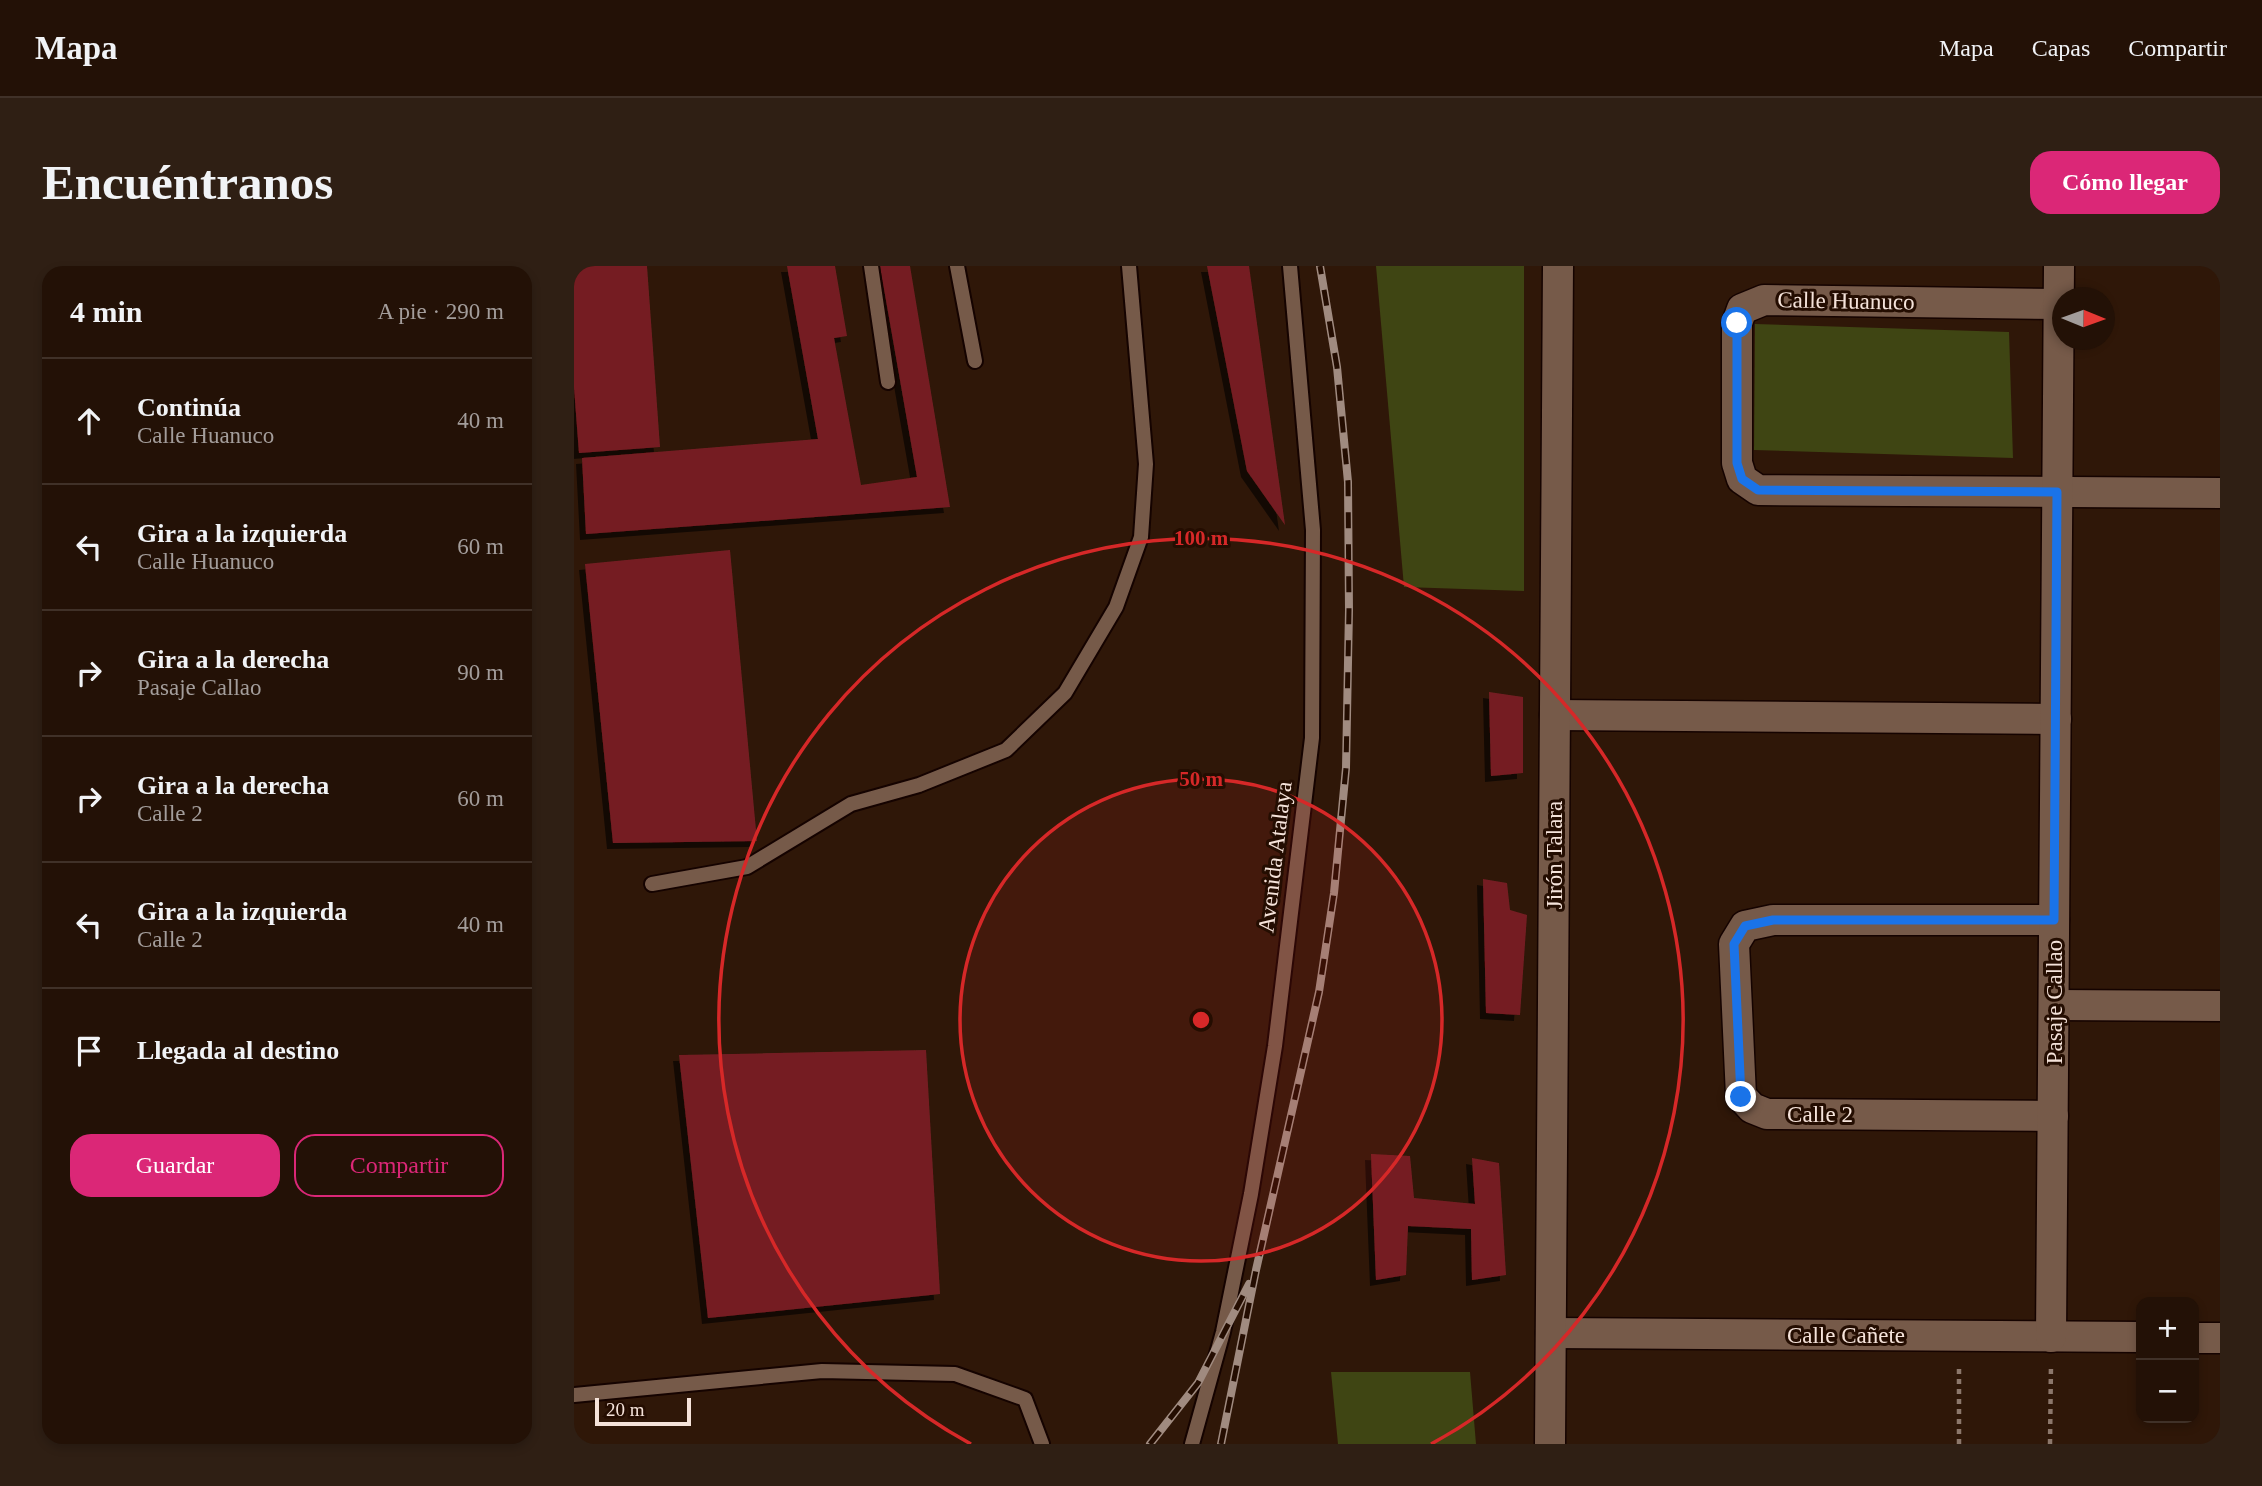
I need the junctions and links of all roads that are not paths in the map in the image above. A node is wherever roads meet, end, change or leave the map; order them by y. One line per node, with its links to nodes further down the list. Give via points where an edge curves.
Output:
1 (871, 266): 11 (lane)
2 (957, 266): 10 (lane)
3 (1129, 266): 16 (lane, via 1146,464 1141,537 1116,607 1065,692 1006,750 919,785 851,804 747,867)
4 (1290, 266): 28 (lane, Avenida Atalaya, via 1313,530 1312,738 1276,1046 1251,1195 1223,1332)
5 (1559, 266): 14 (street, Jirón Talara)
6 (2059, 266): 7 (street, Pasaje Callao)
7 (2059, 287)
8 (2052, 303): 12 (street, Calle Huanuco, via 1764,300 1742,309 1737,323 1737,463 1742,479 1758,490)
9 (2059, 350): 12 (street, Pasaje Callao)
10 (975, 361)
11 (888, 382)
12 (2057, 492): 13 (street, Calle Huanuco); 15 (street, Pasaje Callao)
13 (2220, 493)
14 (1555, 715): 15 (street); 21 (street, Jirón Talara)
15 (2056, 719): 17 (street, Pasaje Callao)
16 (652, 884)
17 (2054, 920): 18 (street, Pasaje Callao); 20 (street, Calle 2, via 1773,920 1745,926 1734,944 1741,1097 1752,1108 1767,1114)
18 (2055, 1005): 19 (street); 20 (street, Pasaje Callao)
19 (2220, 1006)
20 (2053, 1116): 22 (street, Pasaje Callao)
21 (1551, 1333): 22 (street, Calle Cañete); 29 (street, Jirón Talara)
22 (2051, 1336): 23 (street, Calle Cañete)
23 (2136, 1337)
24 (2199, 1338): 25 (street)
25 (2220, 1338)
26 (574, 1395): 27 (lane, via 822,1371 955,1374 1025,1399)
27 (1042, 1444)
28 (1192, 1444)
29 (1550, 1444)

